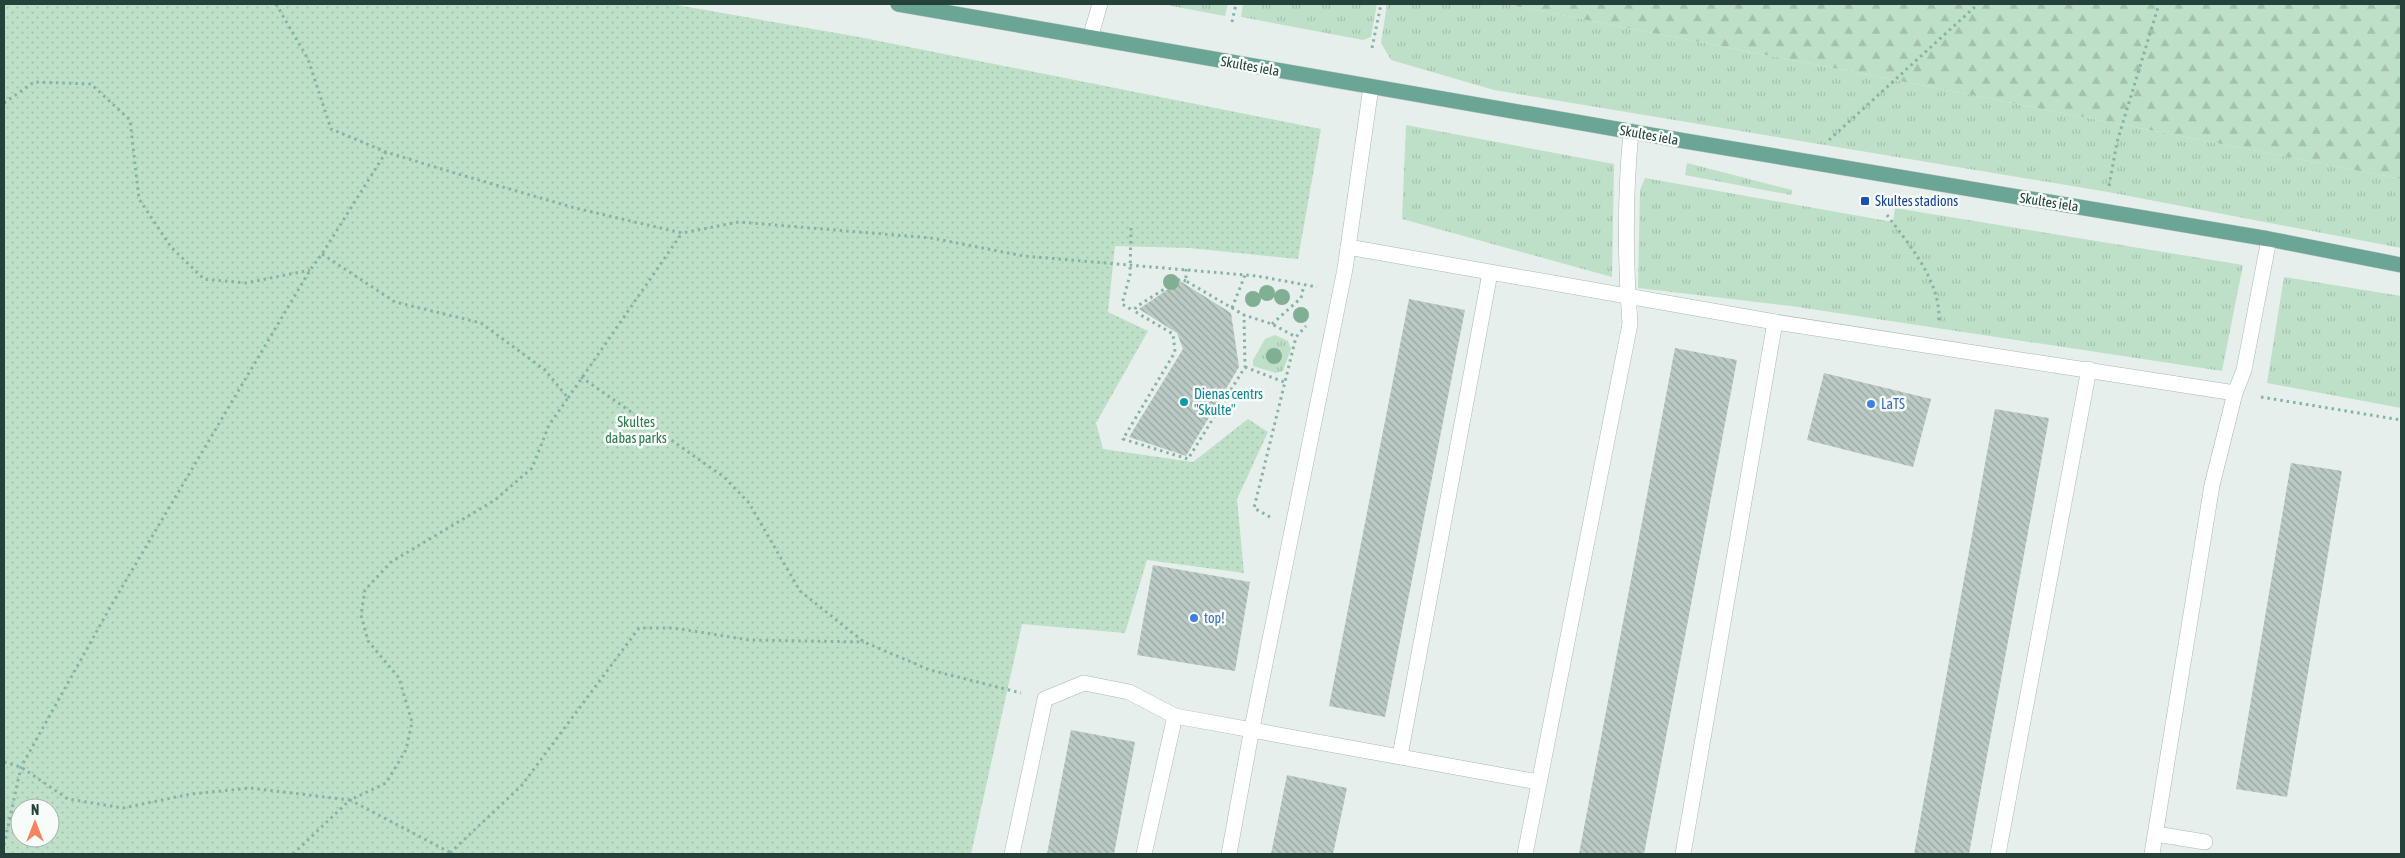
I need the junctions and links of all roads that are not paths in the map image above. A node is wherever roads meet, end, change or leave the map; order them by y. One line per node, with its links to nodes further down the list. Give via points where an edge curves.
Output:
1 (898, 4): 3 (main road, Skultes iela)
2 (1100, 4): 4 (street)
3 (933, 7): 4 (main road, Skultes iela)
4 (1090, 38): 5 (main road, Skultes iela)
5 (1371, 86): 6 (main road, Skultes iela); 8 (street)
6 (1631, 131): 7 (main road, Skultes iela); 11 (street, via 1627,174)
7 (2268, 239): 9 (main road, Skultes iela); 14 (street, via 2244,370)
8 (1348, 247): 10 (street); 16 (street)
9 (2401, 265)
10 (1490, 273): 11 (street); 17 (street)
11 (1628, 297): 12 (street); 18 (street, via 1630,324)
12 (1775, 322): 13 (street); 25 (street)
13 (2089, 369): 14 (street); 26 (street)
14 (2235, 393): 19 (street, via 2212,485)
15 (1175, 716): 16 (street); 21 (street, via 1129,692 1084,683 1045,699); 22 (street)
16 (1252, 728): 17 (street); 23 (street)
17 (1400, 756): 18 (street)
18 (1538, 782): 24 (street)
19 (2156, 834): 20 (street); 27 (street)
20 (2205, 842)
21 (1012, 854)
22 (1144, 854)
23 (1229, 854)
24 (1525, 854)
25 (1684, 854)
26 (1998, 854)
27 (2152, 854)

